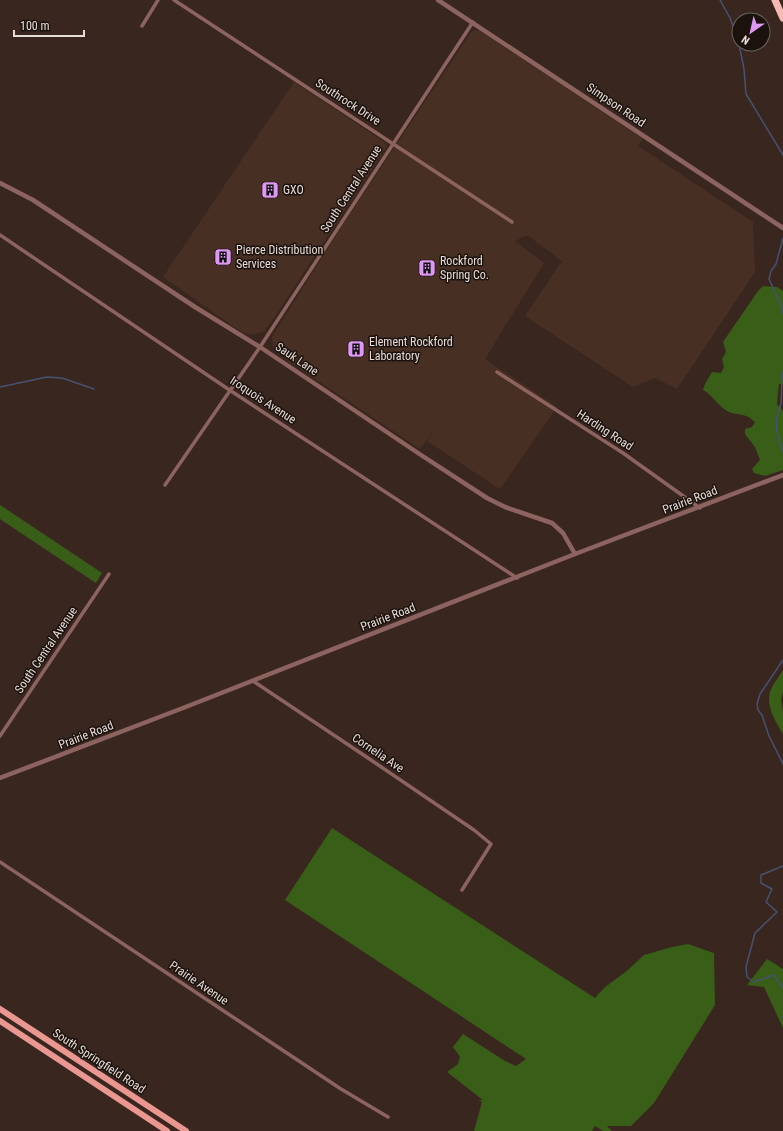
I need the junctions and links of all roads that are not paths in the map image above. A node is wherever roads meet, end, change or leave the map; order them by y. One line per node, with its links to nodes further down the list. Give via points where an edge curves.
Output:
1 (158, 0): 7 (street)
2 (174, 0): 8 (street, Southrock Drive)
3 (438, 0): 6 (street, Simpson Road)
4 (775, 0): 5 (highway)
5 (783, 18)
6 (473, 22): 8 (street, South Central Avenue); 11 (street, Simpson Road)
7 (142, 26)
8 (392, 143): 10 (street, Southrock Drive); 13 (street, South Central Avenue)
9 (0, 183): 13 (street, Sauk Lane, via 33,200 195,307)
10 (512, 222)
11 (783, 228)
12 (0, 235): 15 (street, Iroquois Avenue)
13 (260, 346): 15 (street, South Central Avenue); 19 (street, Sauk Lane, via 487,498 552,523 563,533)
14 (497, 372): 18 (street, Harding Road, via 623,453)
15 (231, 391): 17 (street, South Central Avenue); 21 (street, Iroquois Avenue)
16 (783, 475): 18 (street, Prairie Road)
17 (165, 485)
18 (700, 508): 19 (street, Prairie Road)
19 (575, 554): 21 (street, Prairie Road)
20 (109, 574): 23 (street, South Central Avenue)
21 (517, 578): 22 (street, Prairie Road)
22 (253, 681): 24 (street, Prairie Road); 26 (street, Cornelia Ave, via 378,764 491,844)
23 (0, 736)
24 (0, 778)
25 (0, 862): 29 (street, Prairie Avenue, via 341,1089)
26 (462, 890)
27 (0, 1009): 31 (main road, South Springfield Road)
28 (0, 1021): 30 (main road, South Springfield Road)
29 (388, 1117)
30 (167, 1131)
31 (186, 1131)

